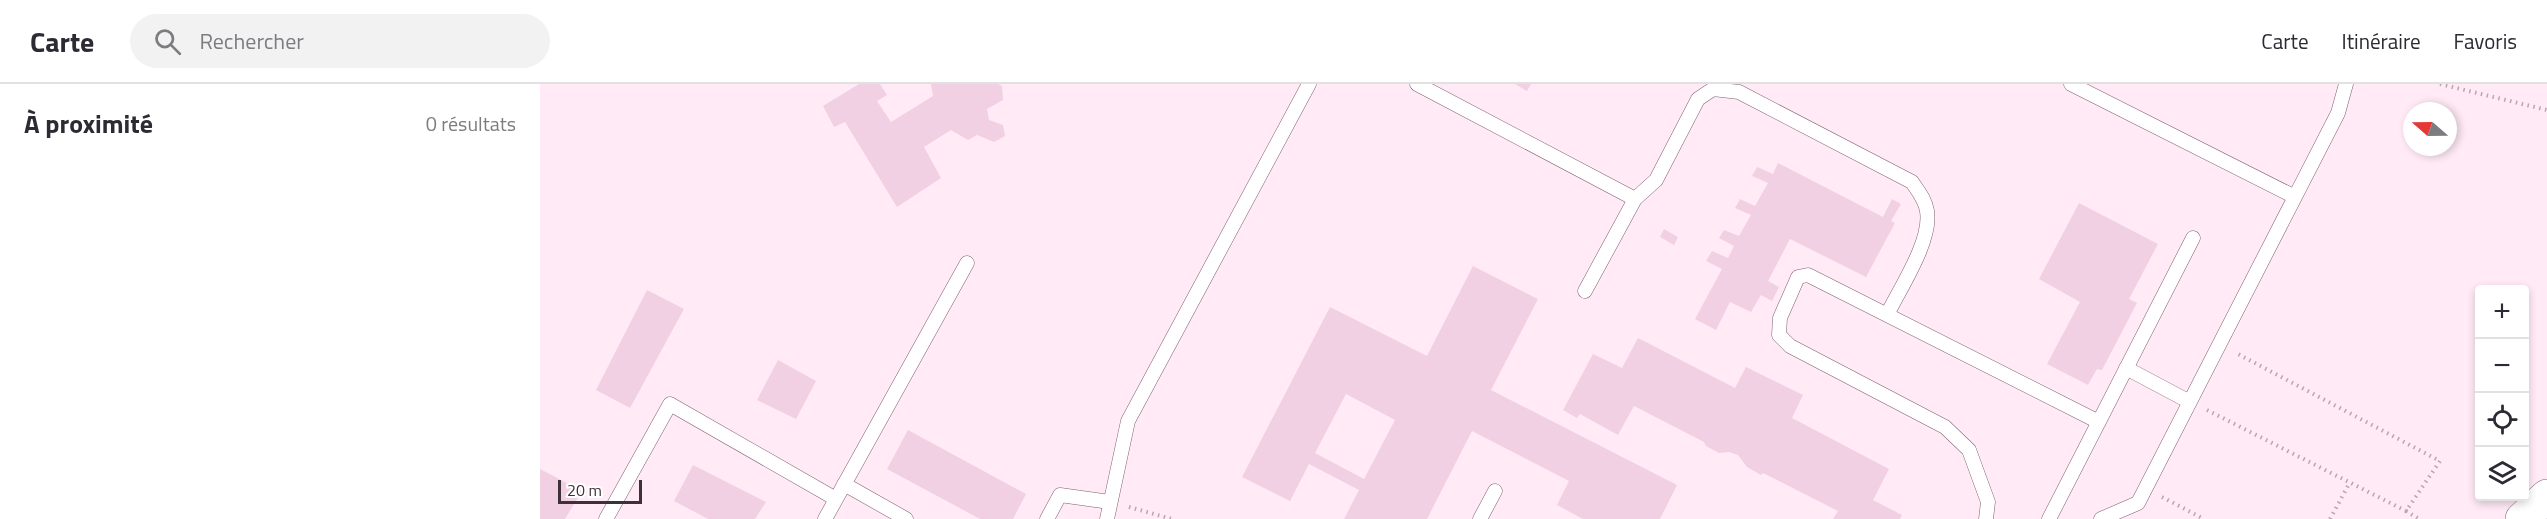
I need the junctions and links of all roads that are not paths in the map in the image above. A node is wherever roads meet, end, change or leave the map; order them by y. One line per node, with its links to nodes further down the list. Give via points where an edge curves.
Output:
1 (1309, 84): 18 (lane, via 1128,421)
2 (1418, 84): 6 (lane)
3 (2071, 84): 5 (lane)
4 (2346, 84): 5 (lane, via 2338,113)
5 (2295, 197): 12 (lane)
6 (1635, 199): 9 (lane); 10 (lane, via 1656,180 1698,99 1713,89 1739,92 1912,182 1921,194 1927,212 1924,240)
7 (2193, 238): 11 (lane)
8 (967, 263): 14 (lane)
9 (1585, 291)
10 (1887, 315): 13 (lane); 25 (lane, via 1808,276 1798,277 1780,318 1779,335 1790,346 1945,427 1970,450 1988,502)
11 (2126, 368): 12 (lane); 13 (lane)
12 (2190, 402): 27 (lane, via 2138,503)
13 (2099, 422): 26 (lane)
14 (844, 484): 17 (lane); 21 (lane)
15 (1495, 490): 24 (lane)
16 (2547, 496): 28 (main road)
17 (836, 499): 19 (lane, via 670,404); 20 (lane)
18 (1110, 502): 22 (lane, via 1060,495); 23 (lane)
19 (606, 519)
20 (825, 519)
21 (906, 519)
22 (1047, 519)
23 (1107, 519)
24 (1480, 519)
25 (1986, 519)
26 (2049, 519)
27 (2101, 519)
28 (2522, 519)

